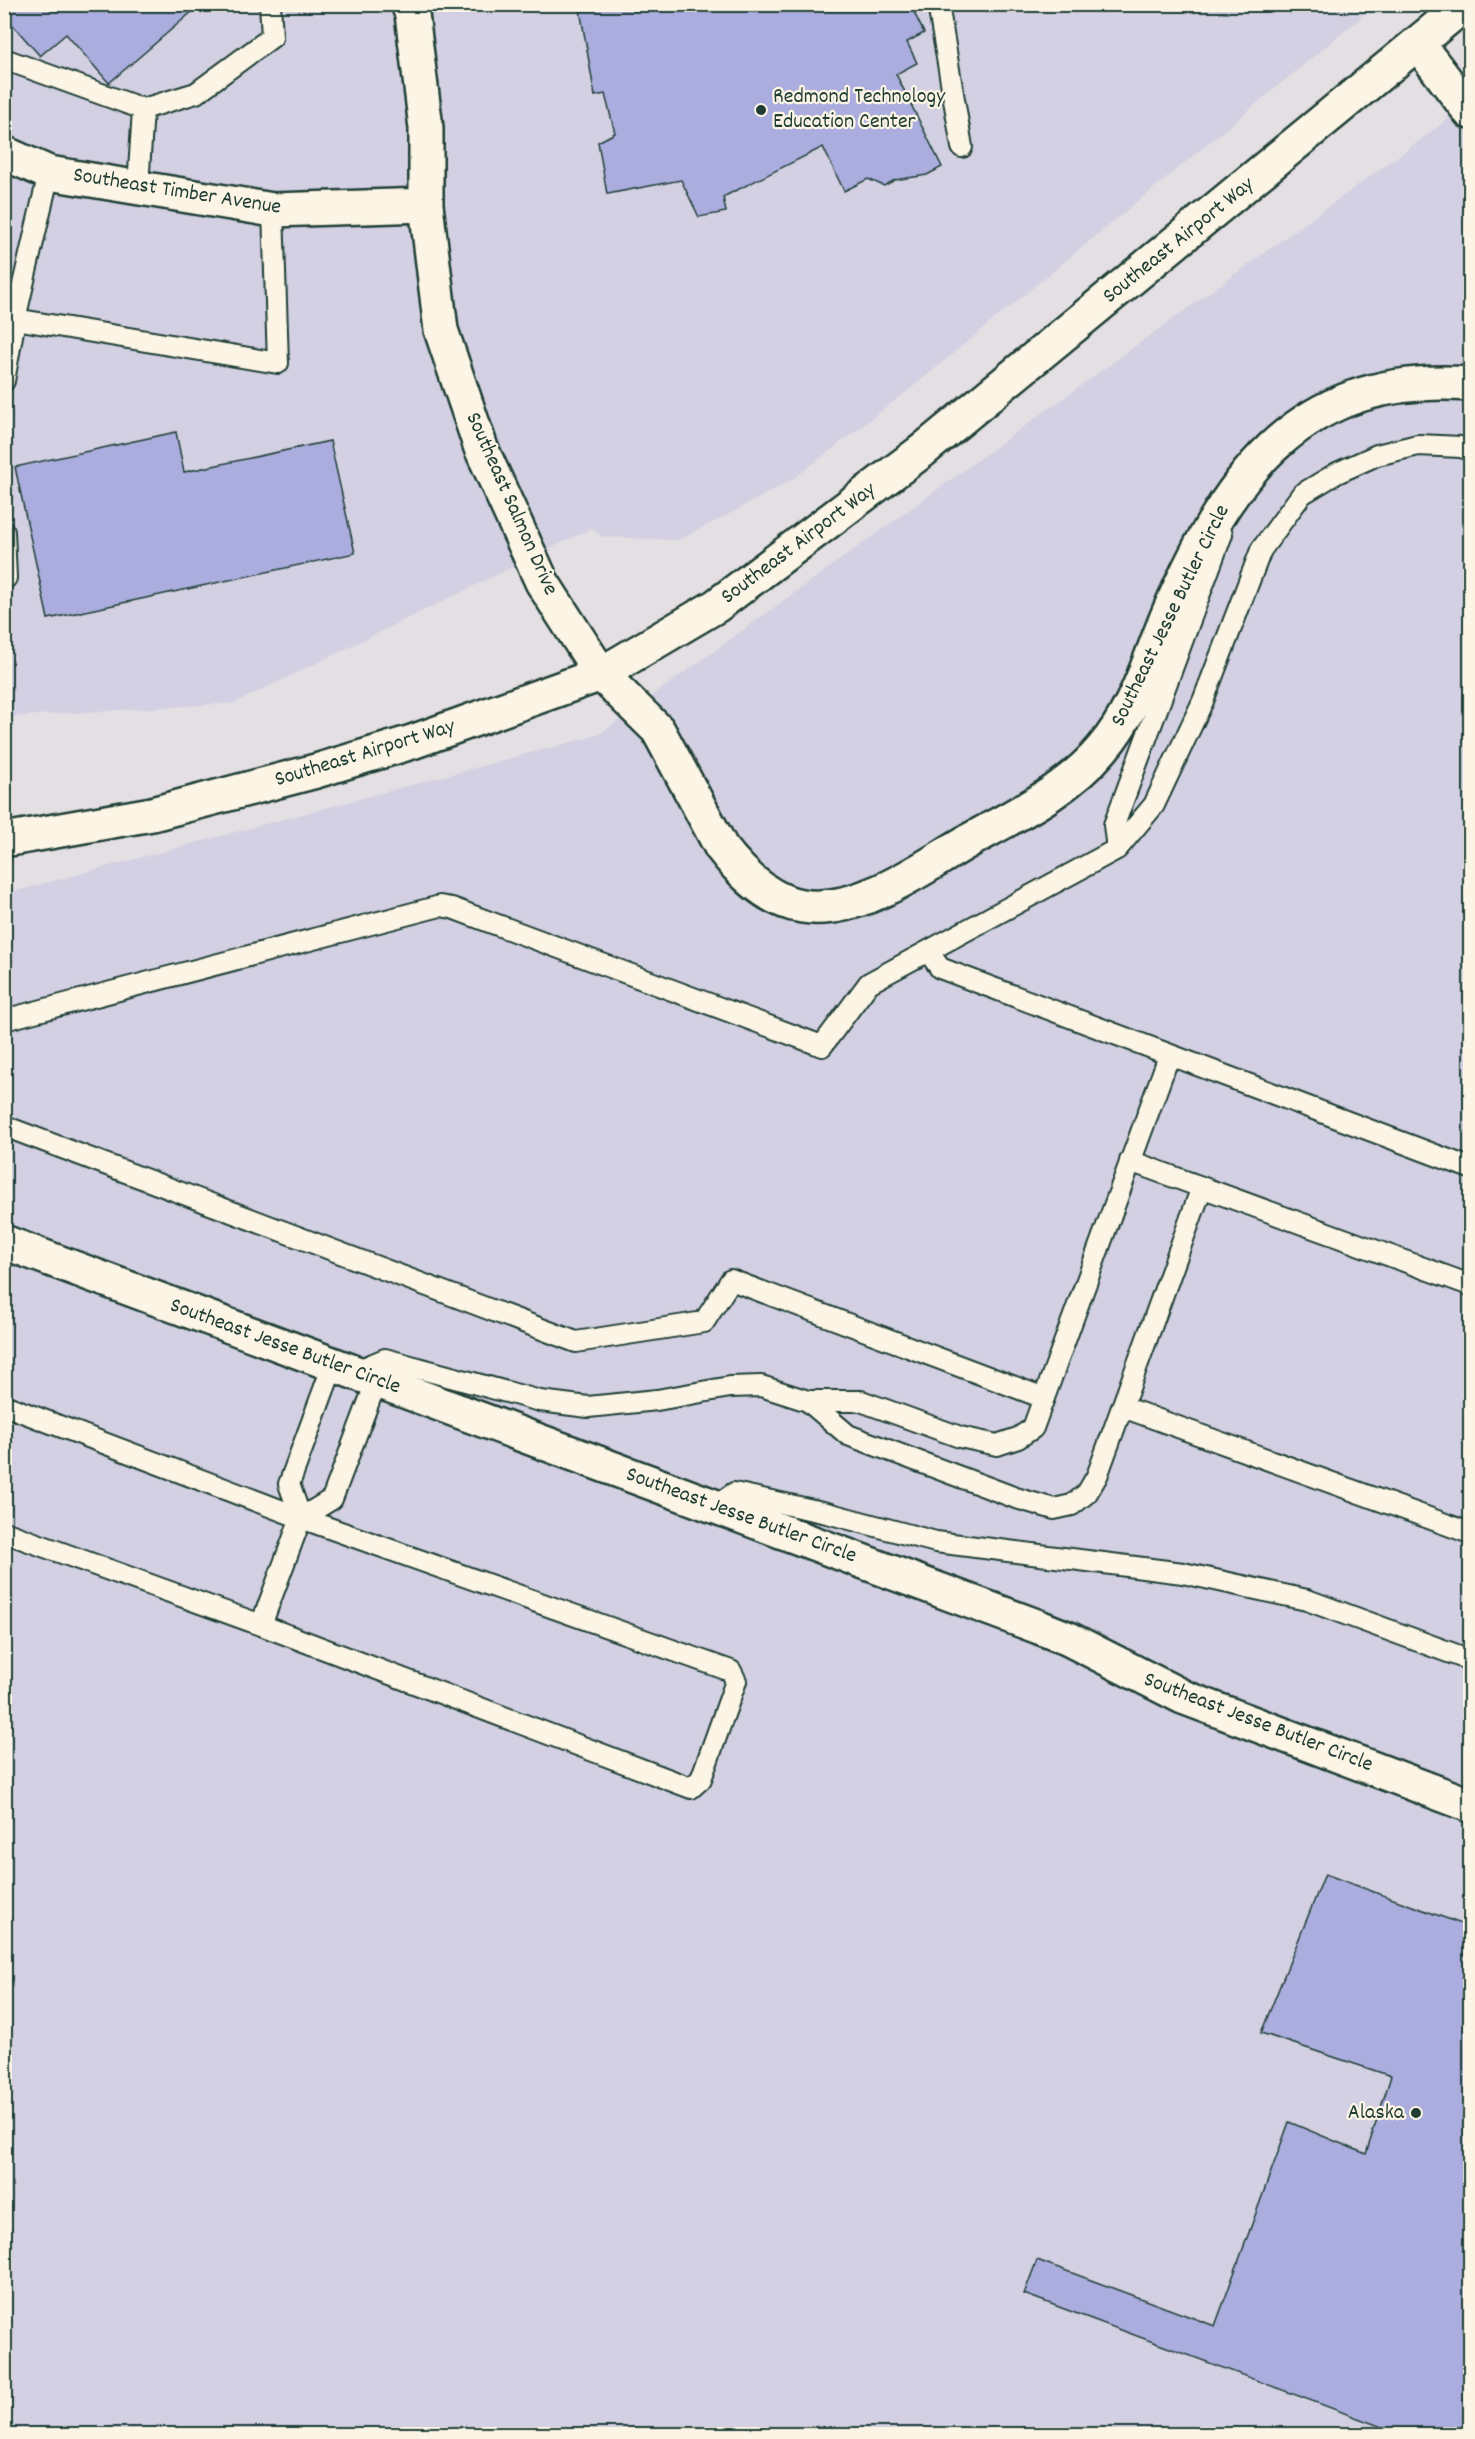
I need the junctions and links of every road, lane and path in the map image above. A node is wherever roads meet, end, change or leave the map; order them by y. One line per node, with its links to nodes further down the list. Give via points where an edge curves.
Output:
1 (270, 4): 7 (lane, via 272,37 196,93)
2 (408, 4): 13 (street, Southeast Salmon Drive, via 426,128)
3 (938, 4): 9 (lane)
4 (1465, 4): 5 (street, Southeast Airport Way)
5 (1418, 44): 8 (street); 22 (street, Southeast Airport Way, via 922,451 716,606)
6 (4, 59): 7 (lane)
7 (143, 110): 12 (lane)
8 (1470, 112)
9 (962, 147)
10 (4, 153): 11 (street, Southeast Timber Avenue)
11 (50, 172): 12 (street, Southeast Timber Avenue); 15 (lane)
12 (138, 188): 14 (street, Southeast Timber Avenue)
13 (426, 205): 14 (street, Southeast Timber Avenue); 22 (street, Southeast Salmon Drive, via 441,330 481,448 542,582)
14 (273, 210): 15 (lane, via 278,363)
15 (15, 319): 16 (lane)
16 (4, 381)
17 (1470, 384): 19 (street, Southeast Jesse Butler Circle, via 1404,383 1337,402 1283,436 1258,459)
18 (1470, 450): 24 (lane, via 1418,446 1377,454 1302,494 1261,550 1203,701 1154,805)
19 (1218, 514): 22 (street, Southeast Jesse Butler Circle, via 1169,611 1129,709 1085,767 1046,797 894,884 838,905 800,906 747,877 721,847 657,730); 24 (lane, via 1223,531 1114,825)
20 (4, 532): 21 (lane)
21 (6, 578)
22 (601, 674): 23 (street, Southeast Airport Way, via 412,742 316,771 152,814)
23 (4, 840)
24 (1117, 849): 25 (lane)
25 (928, 951): 26 (lane, via 869,983 822,1046 440,906); 27 (lane, via 940,968)
26 (4, 1020)
27 (1169, 1056): 29 (lane); 30 (lane)
28 (4, 1126): 35 (lane, via 576,1342 704,1322 731,1280)
29 (1130, 1161): 31 (lane); 35 (lane)
30 (1470, 1168)
31 (1202, 1187): 33 (lane); 38 (lane)
32 (4, 1242): 34 (street, Southeast Jesse Butler Circle)
33 (1470, 1285)
34 (355, 1372): 36 (lane, via 385,1359 540,1401 588,1407 761,1386); 39 (street, Southeast Jesse Butler Circle); 40 (lane, via 290,1484); 40 (lane, via 332,1499)
35 (1044, 1398): 36 (lane, via 1033,1428 997,1446 960,1437 861,1401)
36 (808, 1401): 38 (lane, via 848,1436 1054,1509 1072,1504 1087,1493)
37 (4, 1405): 40 (lane)
38 (1123, 1407): 42 (lane)
39 (716, 1506): 44 (lane, via 734,1493 936,1542 1183,1573 1307,1600); 45 (street, Southeast Jesse Butler Circle, via 1039,1627 1183,1697)
40 (301, 1518): 43 (lane); 43 (lane, via 731,1671 736,1682 701,1779 691,1788)
41 (4, 1532): 43 (lane)
42 (1470, 1533)
43 (261, 1625)
44 (1470, 1660)
45 (1470, 1806)

